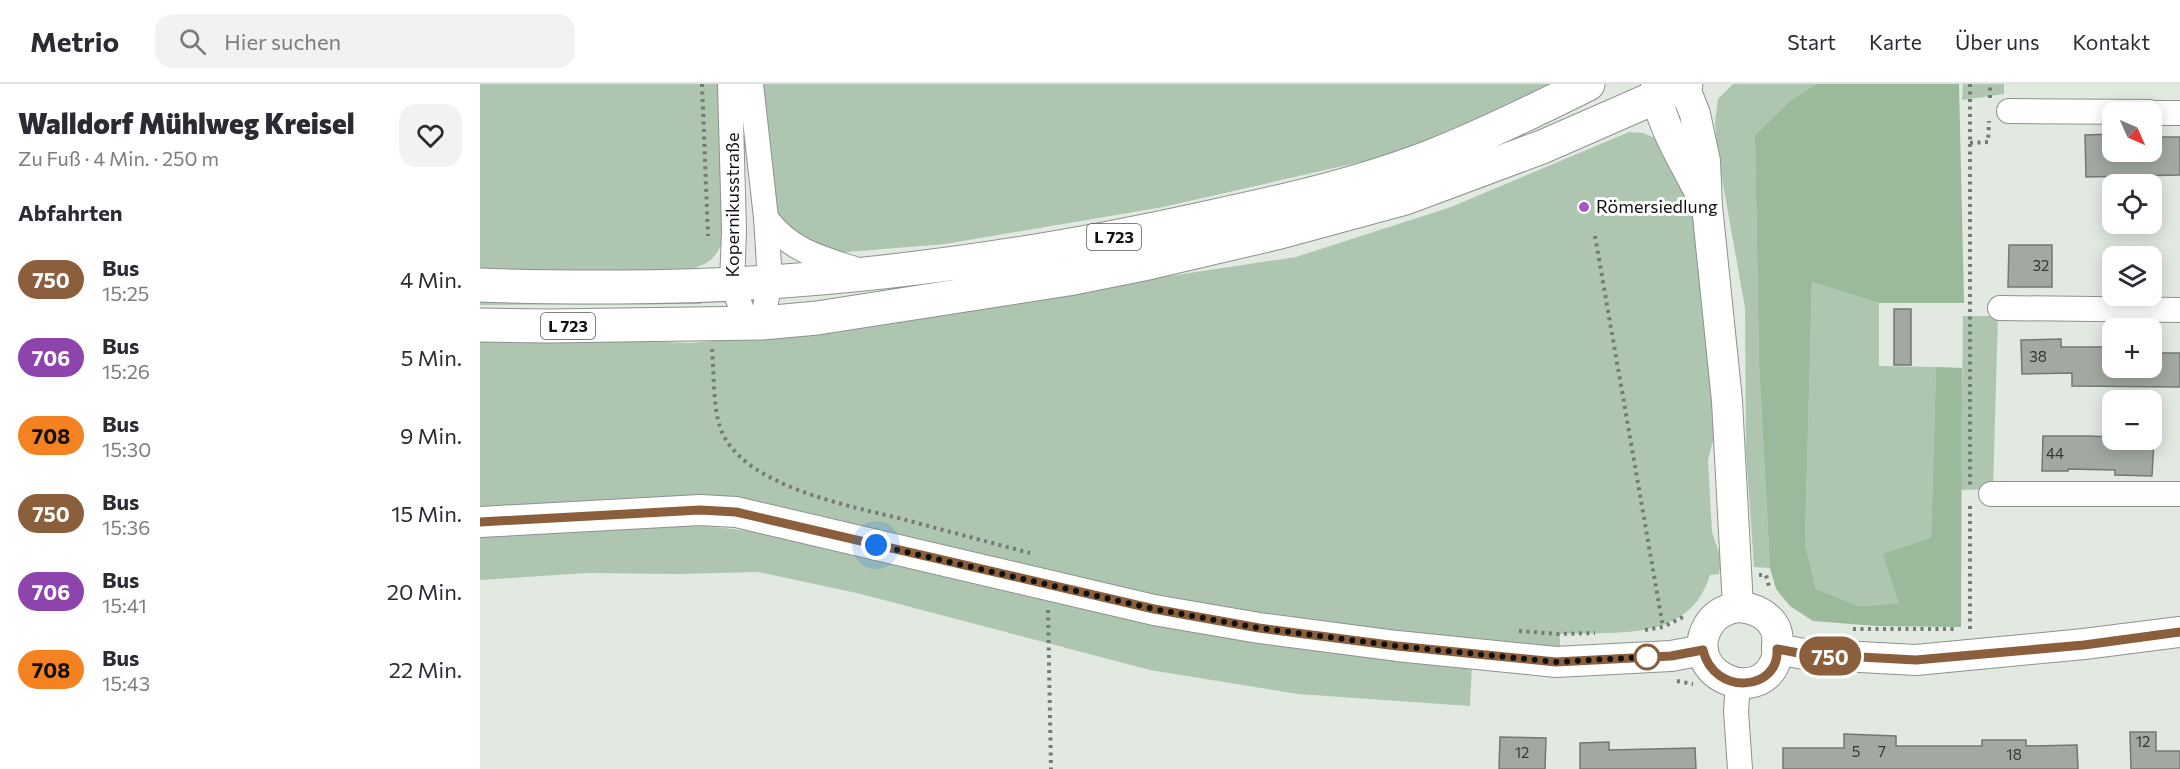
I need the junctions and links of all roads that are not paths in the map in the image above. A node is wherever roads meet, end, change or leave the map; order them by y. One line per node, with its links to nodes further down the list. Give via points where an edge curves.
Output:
1 (730, 84): 12 (street, Kopernikusstraße)
2 (751, 84): 9 (street, Kopernikusstraße)
3 (1588, 84): 10 (main road, L 723, via 1435,155 1355,181 1233,212 1066,247)
4 (1673, 87): 16 (main road, L 723, via 1542,147 1405,198 1276,233 1068,279 817,318); 21 (street, via 1695,114 1705,161 1727,401)
5 (2009, 111): 6 (street)
6 (2102, 112)
7 (2162, 112): 8 (street)
8 (2180, 113)
9 (766, 218): 10 (street, Kopernikusstraße, via 776,232 796,247); 11 (street, Kopernikusstraße)
10 (869, 273): 11 (main road, L 723)
11 (770, 281): 12 (main road, L 723); 16 (street, Kopernikusstraße)
12 (732, 284): 13 (main road, L 723); 16 (street, Kopernikusstraße)
13 (480, 285)
14 (2000, 308): 15 (street)
15 (2180, 310)
16 (755, 323): 17 (main road, L 723)
17 (480, 325)
18 (1991, 494): 19 (street)
19 (2180, 494)
20 (480, 522): 24 (street, via 688,510 736,512 1108,599 1259,628 1556,662 1671,656)
21 (1738, 607): 23 (street, via 1757,610 1772,621 1779,639); 24 (street, via 1712,621 1703,639)
22 (2180, 632): 23 (street, via 1916,660)
23 (1777, 649): 25 (street, via 1778,658 1766,674 1748,683)
24 (1703, 650): 25 (street, via 1715,673)
25 (1738, 683): 26 (street)
26 (1740, 769)

